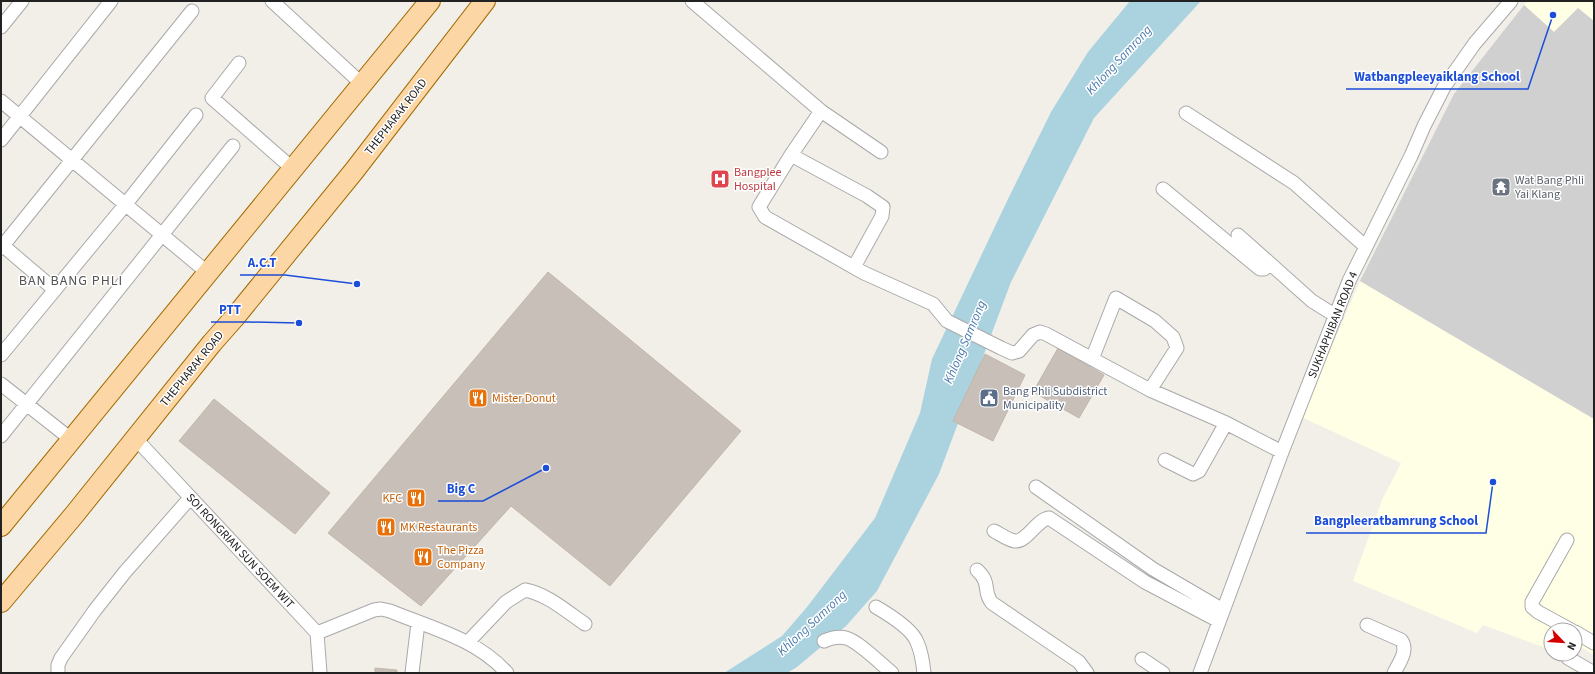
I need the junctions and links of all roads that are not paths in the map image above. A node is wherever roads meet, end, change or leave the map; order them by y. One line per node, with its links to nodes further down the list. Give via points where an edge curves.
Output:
1 (22, 1): 9 (street)
2 (111, 1): 16 (street)
3 (272, 1): 11 (street)
4 (430, 1): 11 (main road)
5 (485, 1): 41 (main road, THEPHARAK ROAD, via 358,164)
6 (692, 1): 13 (street)
7 (1511, 1): 28 (street, SUKHAPHIBAN ROAD 4, via 1475,43 1444,87)
8 (192, 11): 21 (street)
9 (1, 27)
10 (239, 63): 22 (street, via 212,98)
11 (362, 84): 22 (main road)
12 (1, 101): 16 (street)
13 (821, 110): 19 (street); 20 (street)
14 (1186, 113): 28 (street, via 1294,183)
15 (196, 115): 24 (street)
16 (20, 117): 17 (street); 21 (street)
17 (1, 140)
18 (233, 146): 25 (street)
19 (881, 152)
20 (791, 155): 30 (street, via 882,207 882,216); 30 (street, via 759,207 765,217)
21 (72, 160): 24 (street); 27 (street)
22 (293, 169): 31 (main road)
23 (1163, 189): 29 (street, via 1260,269)
24 (126, 205): 25 (street); 32 (street)
25 (162, 234): 31 (street); 38 (street)
26 (1238, 235): 29 (street)
27 (2, 246): 32 (street)
28 (1366, 247): 33 (street, SUKHAPHIBAN ROAD 4)
29 (1270, 264): 33 (street, via 1312,301)
30 (854, 267): 35 (street, via 933,304 948,321 1012,353 1019,351 1033,335 1040,332)
31 (208, 273): 42 (main road)
32 (55, 290): 34 (street)
33 (1336, 316): 43 (street, SUKHAPHIBAN ROAD 4)
34 (1, 355)
35 (1092, 359): 37 (street); 37 (street, via 1116,298 1155,321 1173,337 1177,348)
36 (1, 384): 38 (street)
37 (1150, 390): 39 (street)
38 (26, 404): 40 (street); 42 (street)
39 (1226, 423): 43 (street); 44 (street, via 1199,471 1193,474)
40 (1, 436)
41 (136, 439): 46 (street, SOI RONGRIAN SUN SOEM WIT); 49 (main road, THEPHARAK ROAD)
42 (72, 440): 47 (main road)
43 (1282, 452): 57 (street, SUKHAPHIBAN ROAD 4)
44 (1165, 460)
45 (1036, 487): 57 (street)
46 (190, 498): 62 (street, SOI RONGRIAN SUN SOEM WIT); 69 (street, via 95,610 61,658)
47 (23, 500): 48 (main road); 50 (main road)
48 (1, 510)
49 (74, 515): 54 (main road, THEPHARAK ROAD); 56 (main road, via 61,544)
50 (1, 526)
51 (994, 531): 57 (street, via 1015,541 1021,540 1043,519 1049,518 1145,582)
52 (1567, 540): 58 (street, via 1532,602 1532,606 1538,612)
53 (977, 570): 75 (street, via 986,580 987,595 992,603 1079,662)
54 (1, 602)
55 (876, 607): 74 (street, via 911,633 917,641)
56 (1, 616)
57 (1221, 616): 77 (street, SUKHAPHIBAN ROAD 4)
58 (1556, 622)
59 (418, 623): 62 (street, via 381,609); 65 (street); 71 (street)
60 (585, 624): 65 (street, via 544,596 525,590 506,602)
61 (1367, 625): 78 (street, via 1401,640 1404,644 1405,650)
62 (317, 633): 70 (street)
63 (1583, 637): 66 (street)
64 (824, 641): 73 (street, via 831,638 846,638)
65 (468, 642): 72 (street, via 494,659)
66 (1594, 643)
67 (1142, 659): 76 (street)
68 (1575, 662): 79 (street)
69 (58, 673)
70 (320, 673)
71 (412, 673)
72 (507, 673)
73 (892, 673)
74 (924, 673)
75 (1087, 673)
76 (1163, 673)
77 (1200, 673)
78 (1394, 673)
79 (1594, 673)

